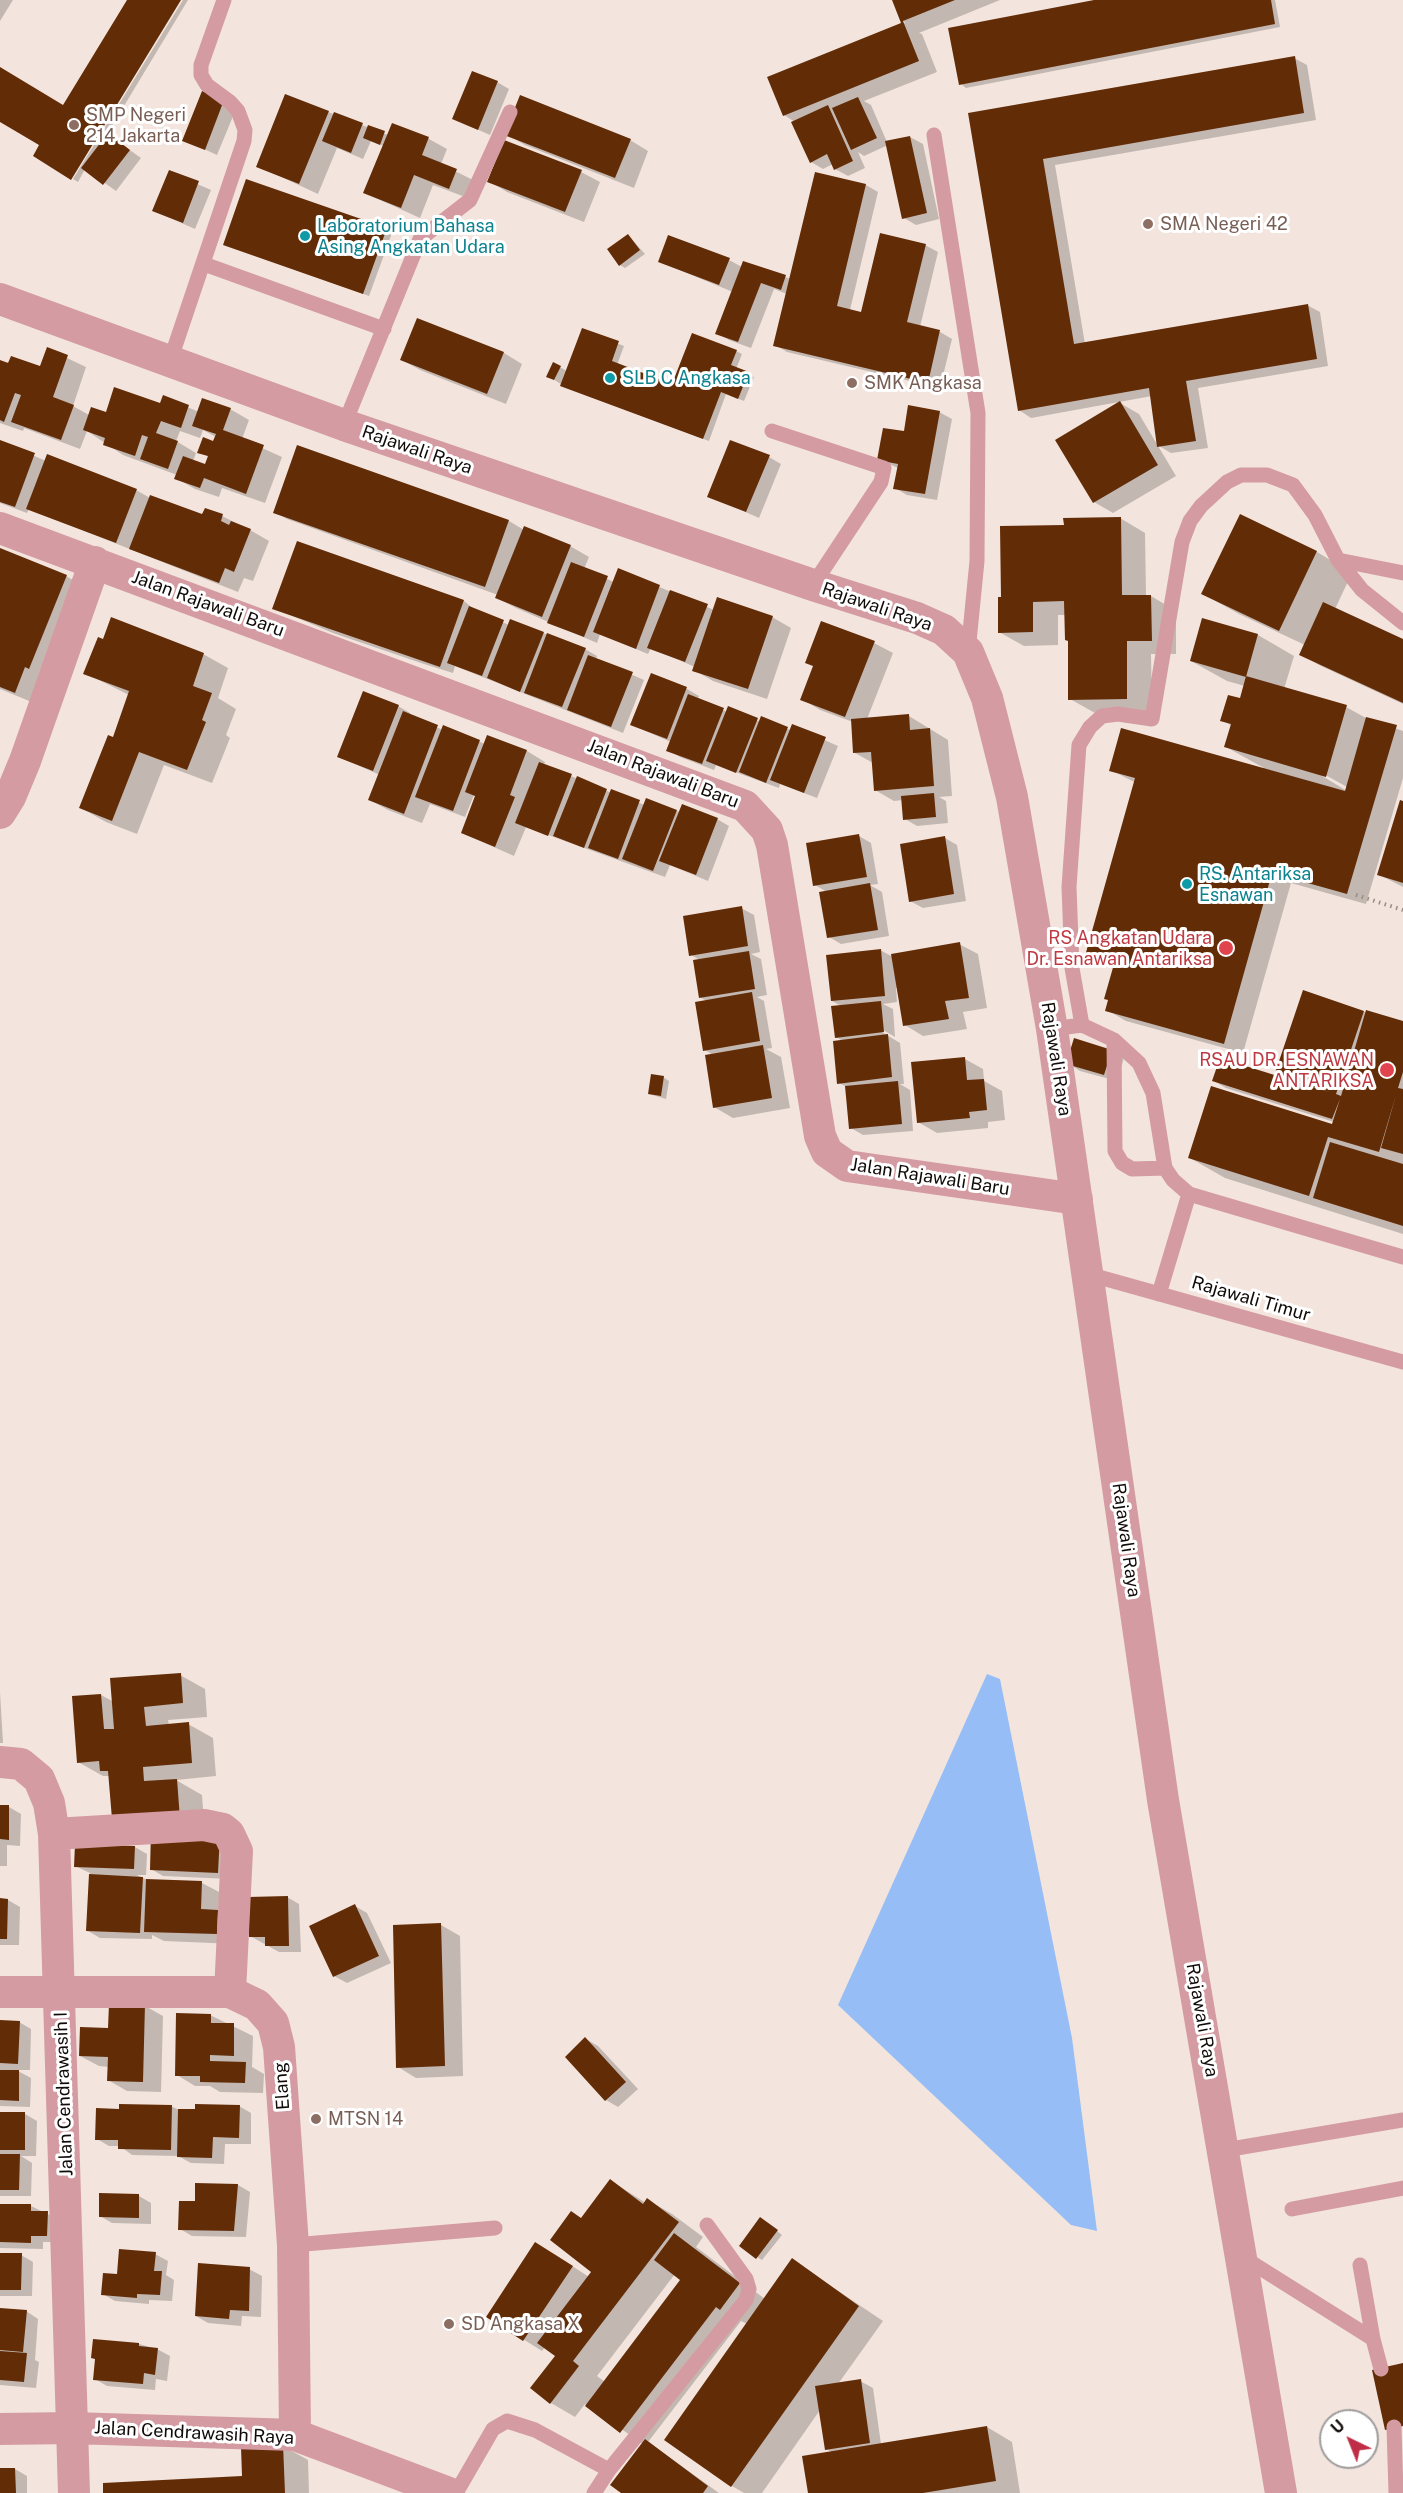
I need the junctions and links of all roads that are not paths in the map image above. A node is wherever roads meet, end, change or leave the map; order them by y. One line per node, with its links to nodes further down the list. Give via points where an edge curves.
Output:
1 (224, 0): 4 (lane, via 201,75 238,111 245,130)
2 (510, 112): 6 (lane, via 470,200 420,239)
3 (934, 135): 16 (lane, via 978,412 977,561)
4 (204, 264): 6 (lane); 7 (lane)
5 (0, 299): 7 (street, Rajawali Raya)
6 (384, 329): 8 (lane)
7 (170, 361): 8 (street, Rajawali Raya)
8 (344, 425): 14 (street, Rajawali Raya)
9 (772, 431): 14 (lane, via 884,468 881,482)
10 (0, 528): 12 (street, Jalan Rajawali Baru)
11 (1338, 560): 13 (lane); 15 (lane, via 1362,590); 18 (lane, via 1304,498 1279,477 1241,475 1227,482 1190,521 1182,542 1152,719 1102,716 1079,745 1069,887 1072,968)
12 (95, 562): 17 (street, via 25,761); 22 (street, Jalan Rajawali Baru, via 745,806 767,830 772,845 820,1136 826,1152 848,1166)
13 (1403, 573)
14 (813, 585): 16 (street, Rajawali Raya, via 931,624 944,630)
15 (1403, 623)
16 (968, 652): 18 (street, Rajawali Raya, via 987,698)
17 (0, 813)
18 (1067, 1027): 19 (lane); 22 (street, Rajawali Raya)
19 (1114, 1040): 20 (lane, via 1139,1063 1148,1079); 20 (lane, via 1115,1151 1132,1168)
20 (1165, 1168): 21 (lane)
21 (1189, 1194): 23 (lane); 25 (lane)
22 (1077, 1199): 24 (street, Rajawali Raya)
23 (1403, 1257)
24 (1088, 1274): 25 (lane, Rajawali Timur); 33 (street, Rajawali Raya, via 1163,1800)
25 (1159, 1294): 26 (lane, Rajawali Timur)
26 (1403, 1362)
27 (14, 1765): 28 (street, Jalan Cendrawasih I, via 45,1790)
28 (54, 1833): 30 (street, Jalan Cendrawasih I); 31 (street, via 204,1825 229,1834 237,1851)
29 (0, 1992): 30 (street, Elang)
30 (61, 1992): 31 (street, Elang); 44 (street, Jalan Cendrawasih I)
31 (230, 1992): 38 (street, Elang, via 266,2013 278,2034)
32 (1403, 2120): 33 (lane)
33 (1225, 2150): 39 (street, Rajawali Raya)
34 (1403, 2188): 35 (lane)
35 (1292, 2209)
36 (707, 2225): 47 (lane, via 746,2279 746,2300)
37 (495, 2228): 38 (lane)
38 (293, 2245): 46 (street, Elang)
39 (1241, 2256): 41 (lane); 52 (street, Rajawali Raya)
40 (1360, 2265): 41 (lane)
41 (1373, 2338): 42 (lane)
42 (1382, 2369)
43 (1394, 2427): 53 (lane)
44 (72, 2428): 45 (street, Jalan Cendrawasih Raya); 46 (street, Jalan Cendrawasih Raya); 48 (street, Jalan Cendrawasih I)
45 (0, 2429)
46 (295, 2435): 49 (street, Jalan Cendrawasih Raya)
47 (609, 2470): 50 (lane, via 535,2430 507,2421 493,2429); 51 (lane)
48 (74, 2493)
49 (449, 2493)
50 (456, 2493)
51 (594, 2493)
52 (1281, 2493)
53 (1396, 2493)

